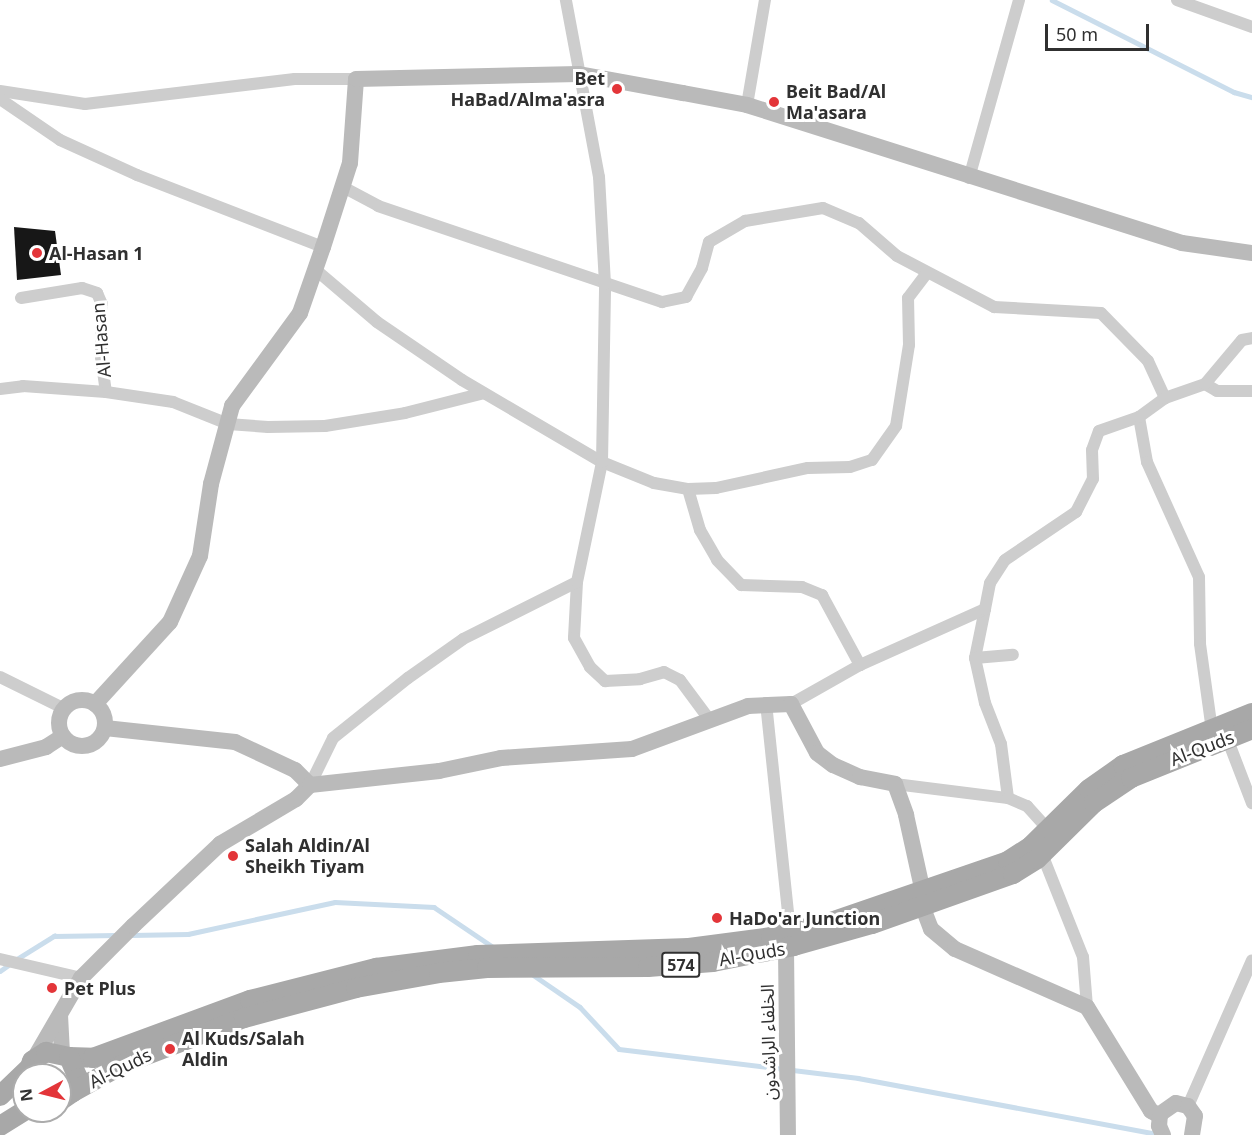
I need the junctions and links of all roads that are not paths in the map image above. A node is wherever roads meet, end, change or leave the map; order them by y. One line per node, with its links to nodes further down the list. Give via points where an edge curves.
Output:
1 (566, 0): 6 (street)
2 (765, 0): 10 (street)
3 (1019, 0): 11 (street)
4 (1177, 0): 5 (street)
5 (1252, 27)
6 (579, 74): 7 (street); 10 (street); 17 (street, via 599,177)
7 (356, 79): 8 (street, via 296,79 85,104); 12 (street, via 350,162)
8 (0, 91)
9 (0, 99): 13 (street, via 60,140 137,175)
10 (747, 105): 11 (street)
11 (969, 178): 14 (street, via 1182,243)
12 (343, 187): 13 (street); 17 (street, via 378,206)
13 (323, 247): 15 (street)
14 (1252, 253)
15 (316, 270): 24 (street, via 377,322); 27 (street, via 300,313 232,406)
16 (926, 274): 17 (street, via 897,256 859,223 823,208 745,221 710,242 702,268 686,297 662,302); 25 (street, via 994,307 1101,314 1148,361); 29 (street, via 908,298 909,345 896,426 872,460 850,467 808,468 716,488)
17 (604, 284): 28 (street)
18 (21, 298): 23 (street, Al-Hasan, via 82,288 97,293 102,304 101,357)
19 (1252, 338): 20 (street, via 1242,340)
20 (1205, 384): 22 (street, via 1216,391); 25 (street)
21 (0, 389): 23 (street, via 23,386)
22 (1252, 391)
23 (106, 392): 27 (street, via 173,402)
24 (484, 393): 27 (street, via 405,413 325,426); 28 (street)
25 (1165, 398): 26 (street)
26 (1139, 417): 31 (street, via 1099,431 1092,450 1093,479 1076,512 1005,560 990,583); 44 (street, via 1147,462 1199,577 1200,644)
27 (228, 424): 38 (street, via 211,484 200,556 170,622)
28 (602, 462): 29 (street, via 654,483); 30 (street)
29 (688, 489): 34 (street, via 700,530 717,560 741,585 802,587 822,595)
30 (577, 582): 41 (street, via 574,638 590,667 605,681 640,679 664,672 680,680); 48 (street, via 463,639 408,678 333,738)
31 (985, 609): 33 (street); 34 (street)
32 (1013, 655): 33 (street)
33 (975, 658): 49 (street, via 1001,744)
34 (860, 665): 37 (street)
35 (0, 677): 39 (street)
36 (766, 704): 37 (street); 41 (street); 54 (street)
37 (791, 704): 47 (street, via 817,753 847,773)
38 (96, 705): 39 (street, via 79,700); 42 (street, via 104,714)
39 (64, 709): 45 (street, via 59,721)
40 (1252, 712): 44 (main road, Al-Quds / 574)
41 (709, 719): 48 (street, via 632,749 501,758 439,771)
42 (105, 728): 45 (street, via 90,745 75,745); 48 (street, via 235,742 295,770)
43 (1252, 729): 44 (main road, Al-Quds / 574)
44 (1220, 734): 50 (street); 51 (main road, Al-Quds / 574, via 1123,765 1089,789); 52 (main road, Al-Quds / 574, via 1131,778 1094,803)
45 (63, 736): 46 (street, via 46,747)
46 (0, 759)
47 (895, 784): 49 (street); 53 (street, via 906,814)
48 (310, 785): 57 (street, via 296,799 220,844)
49 (1008, 798): 51 (street, via 1027,806)
50 (1252, 803)
51 (1048, 829): 53 (main road, Al-Quds / 574, via 1008,861)
52 (1042, 854): 53 (main road, Al-Quds / 574, via 1013,874); 58 (street, via 1083,957)
53 (922, 900): 54 (main road, Al-Quds / 574); 58 (street, via 931,929 955,949)
54 (787, 938): 60 (main road, Al-Quds / 574, via 678,948 478,955 376,968 250,1000 93,1058); 67 (main road, Al-Quds / 574, via 681,965 488,968 405,978 308,999 244,1018 123,1064); 71 (street, الخلفاء الراشدون)
55 (0, 959): 57 (street)
56 (1252, 960): 69 (street)
57 (81, 978): 59 (street)
58 (1088, 1008): 70 (street, via 1151,1111)
59 (60, 1011): 60 (street); 61 (street)
60 (66, 1055): 62 (main road, 574, via 46,1052); 63 (main road, 574)
61 (33, 1063)
62 (35, 1063)
63 (70, 1063)
64 (72, 1066): 66 (main road, 574, via 78,1078)
65 (12, 1085): 68 (main road)
66 (72, 1088)
67 (72, 1094)
68 (0, 1096)
69 (1188, 1106): 70 (street, via 1169,1105); 73 (street, via 1197,1122)
70 (1160, 1116): 72 (street)
71 (788, 1135)
72 (1163, 1135)
73 (1192, 1135)

